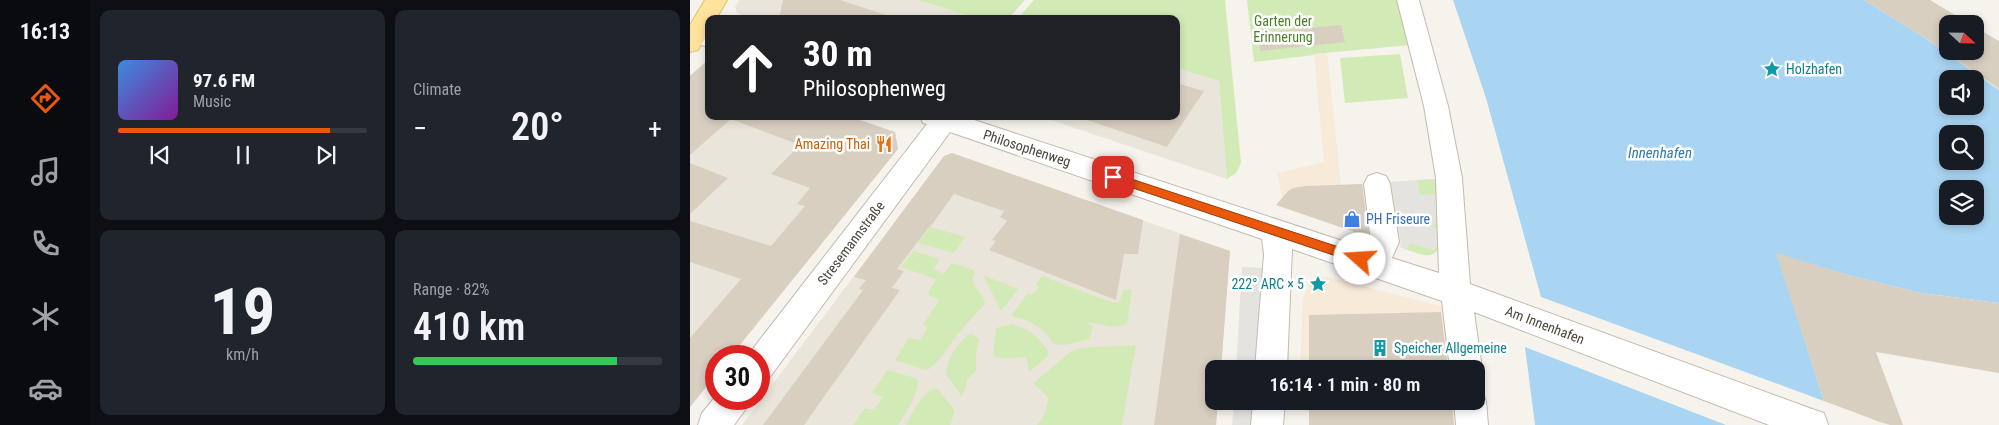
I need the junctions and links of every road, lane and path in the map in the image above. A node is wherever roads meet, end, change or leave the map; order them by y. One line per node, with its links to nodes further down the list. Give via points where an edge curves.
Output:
1 (698, 0): 4 (main road)
2 (716, 0): 5 (main road)
3 (1408, 0): 13 (street, via 1436,106 1449,178)
4 (690, 13)
5 (708, 15)
6 (705, 21): 7 (main road)
7 (696, 38)
8 (937, 120): 14 (street, Stresemannstraße)
9 (944, 120): 11 (street, Philosophenweg)
10 (1377, 184): 12 (street, via 1384,242)
11 (1275, 231): 12 (street, Am Innenhafen); 15 (street, via 1278,254)
12 (1374, 264): 13 (street, Am Innenhafen)
13 (1462, 294): 16 (street); 23 (street, Am Innenhafen)
14 (770, 351)
15 (1272, 360)
16 (1466, 360)
17 (726, 410): 20 (street)
18 (1268, 410): 21 (street)
19 (1471, 410): 22 (street)
20 (714, 425)
21 (1267, 425)
22 (1472, 425)
23 (1812, 425)

